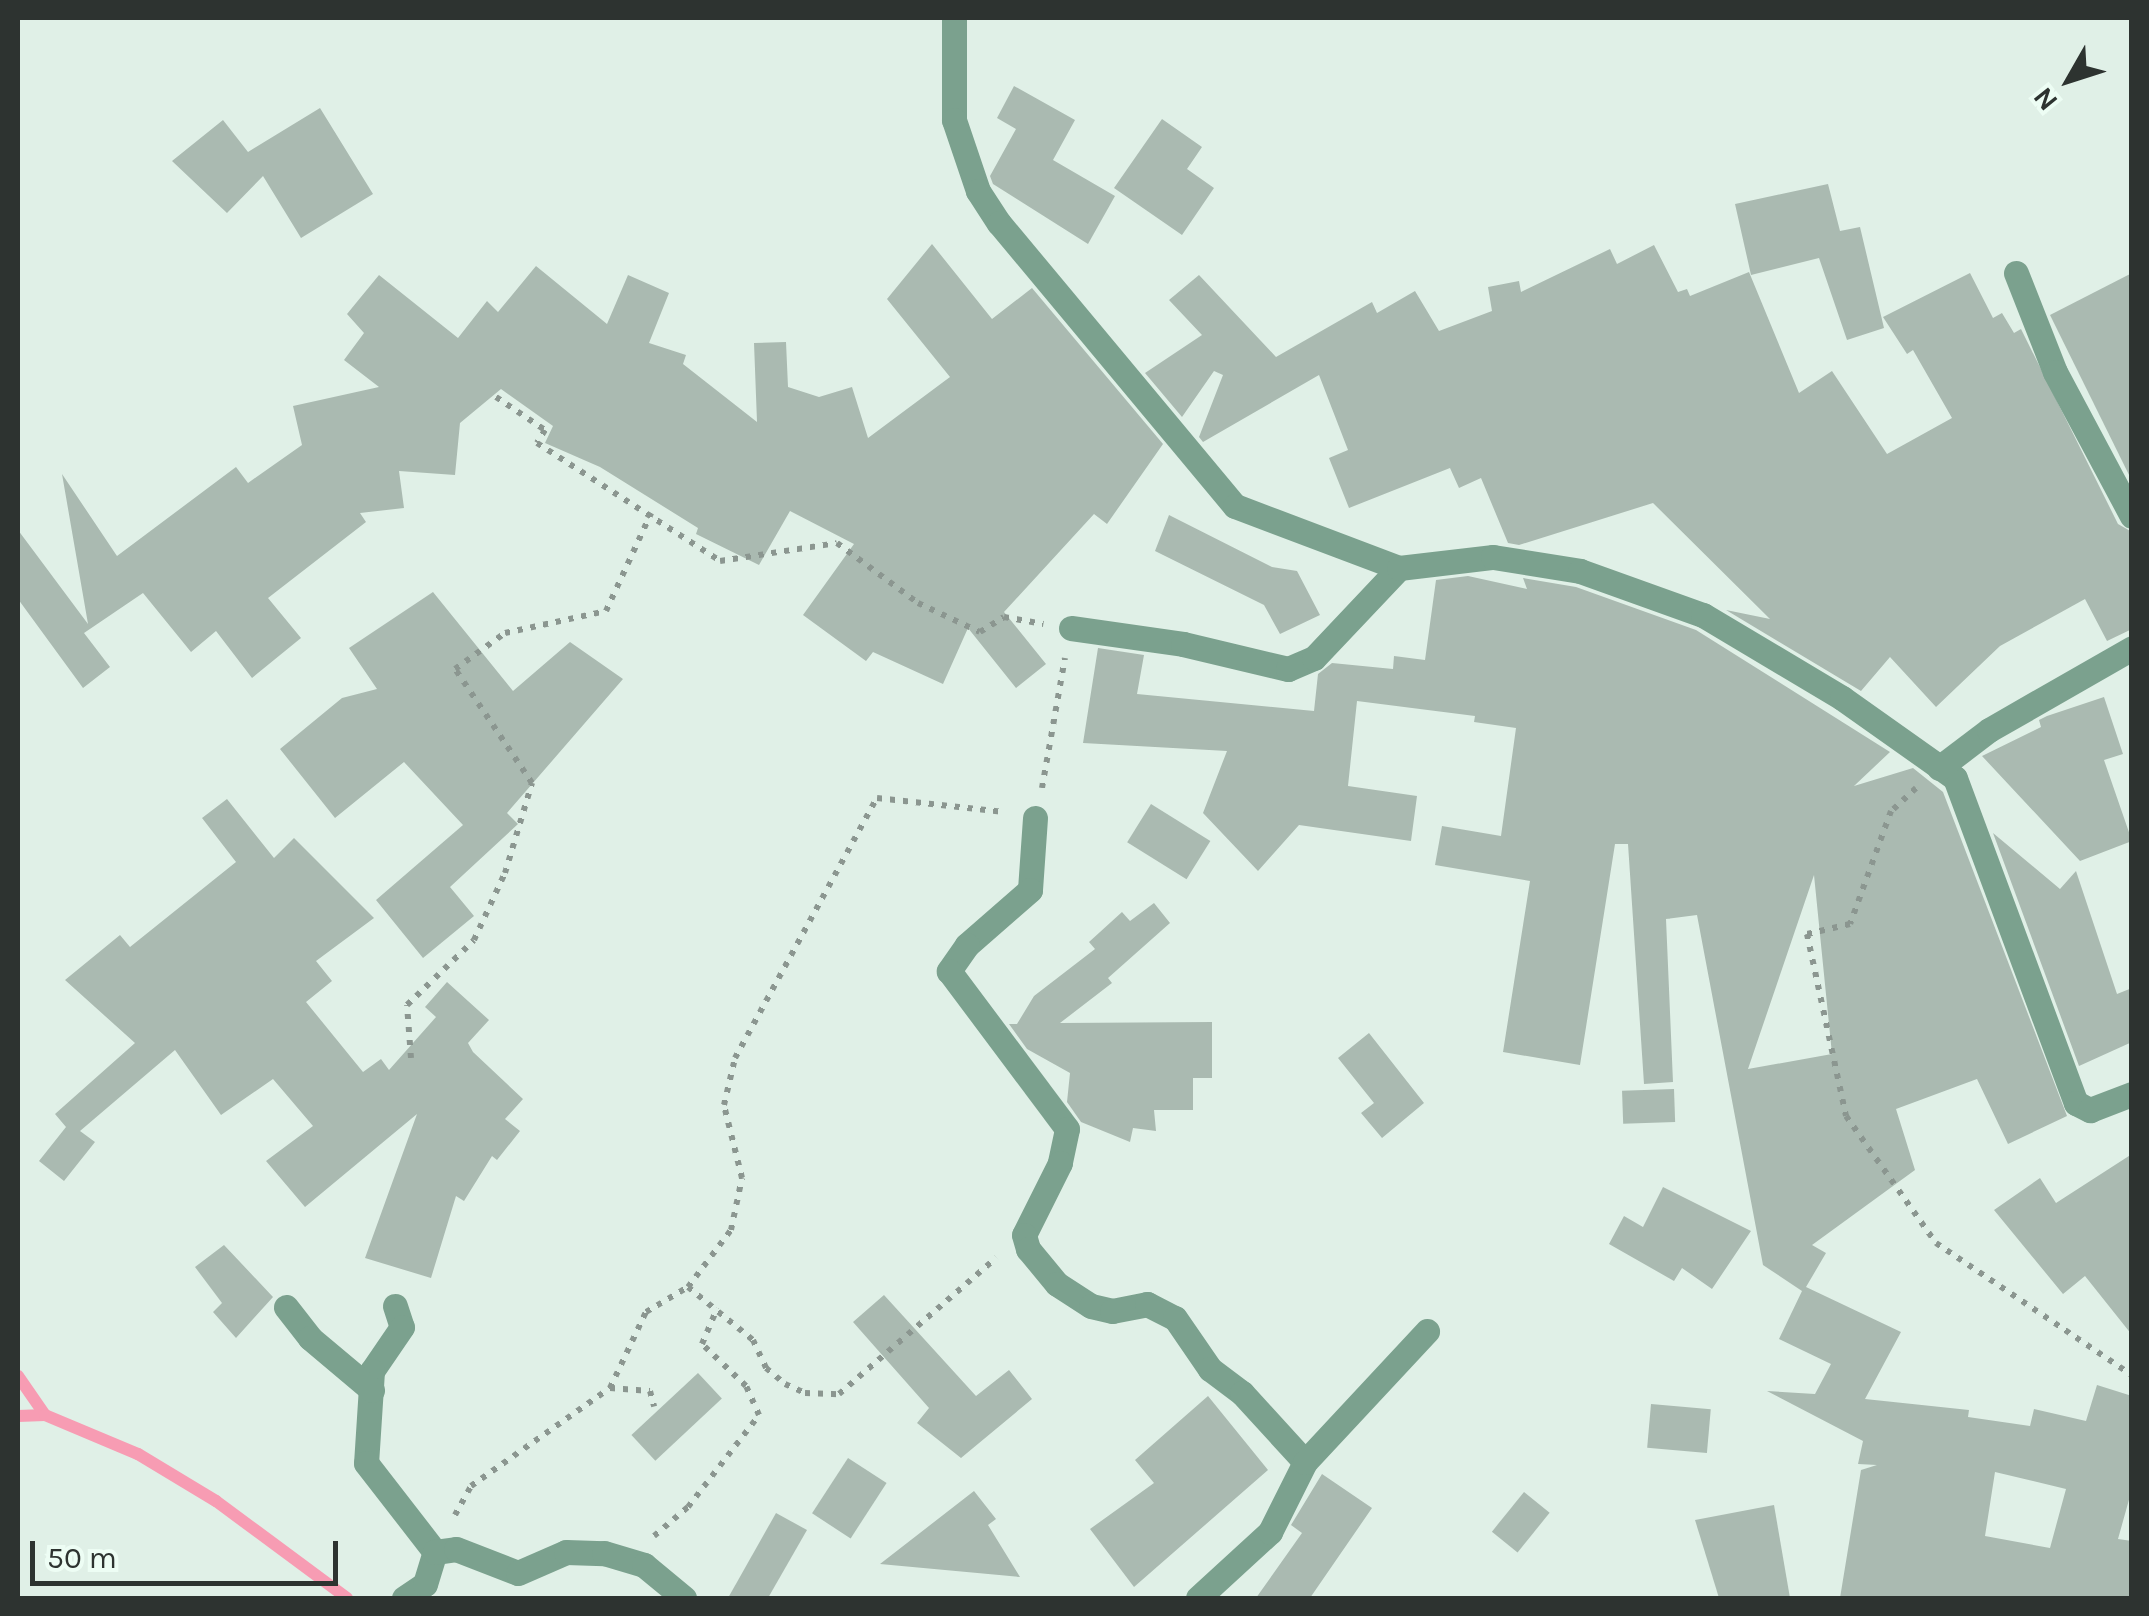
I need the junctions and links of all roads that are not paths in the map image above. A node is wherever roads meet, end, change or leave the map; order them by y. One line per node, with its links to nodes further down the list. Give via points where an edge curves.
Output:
1 (954, 18): 4 (street, via 954,120 978,191 998,223 1234,506)
2 (2016, 273): 3 (street, via 2055,372)
3 (2132, 516)
4 (1399, 568): 5 (street, via 1314,658 1288,669 1184,644); 7 (street, via 1510,559 1632,586 1765,649)
5 (1070, 628)
6 (2132, 648): 7 (street, via 1989,730)
7 (1940, 768): 9 (street, via 1962,790 2076,1103 2090,1110)
8 (1036, 818): 14 (street, via 1030,890 966,945 949,971 1067,1129 1060,1164 1024,1235 1028,1249 1057,1284 1090,1306 1112,1311 1147,1304 1175,1318 1210,1370 1242,1393)
9 (2132, 1094)
10 (395, 1306): 13 (street, via 402,1328 374,1364)
11 (286, 1307): 13 (street, via 310,1338)
12 (1427, 1330): 14 (street)
13 (372, 1390): 15 (street, via 366,1463)
14 (1305, 1462): 18 (street, via 1270,1532)
15 (435, 1552): 16 (street, via 425,1584); 17 (street, via 483,1556 518,1573 566,1552 626,1559 644,1565)
16 (404, 1598)
17 (684, 1598)
18 (1198, 1598)

